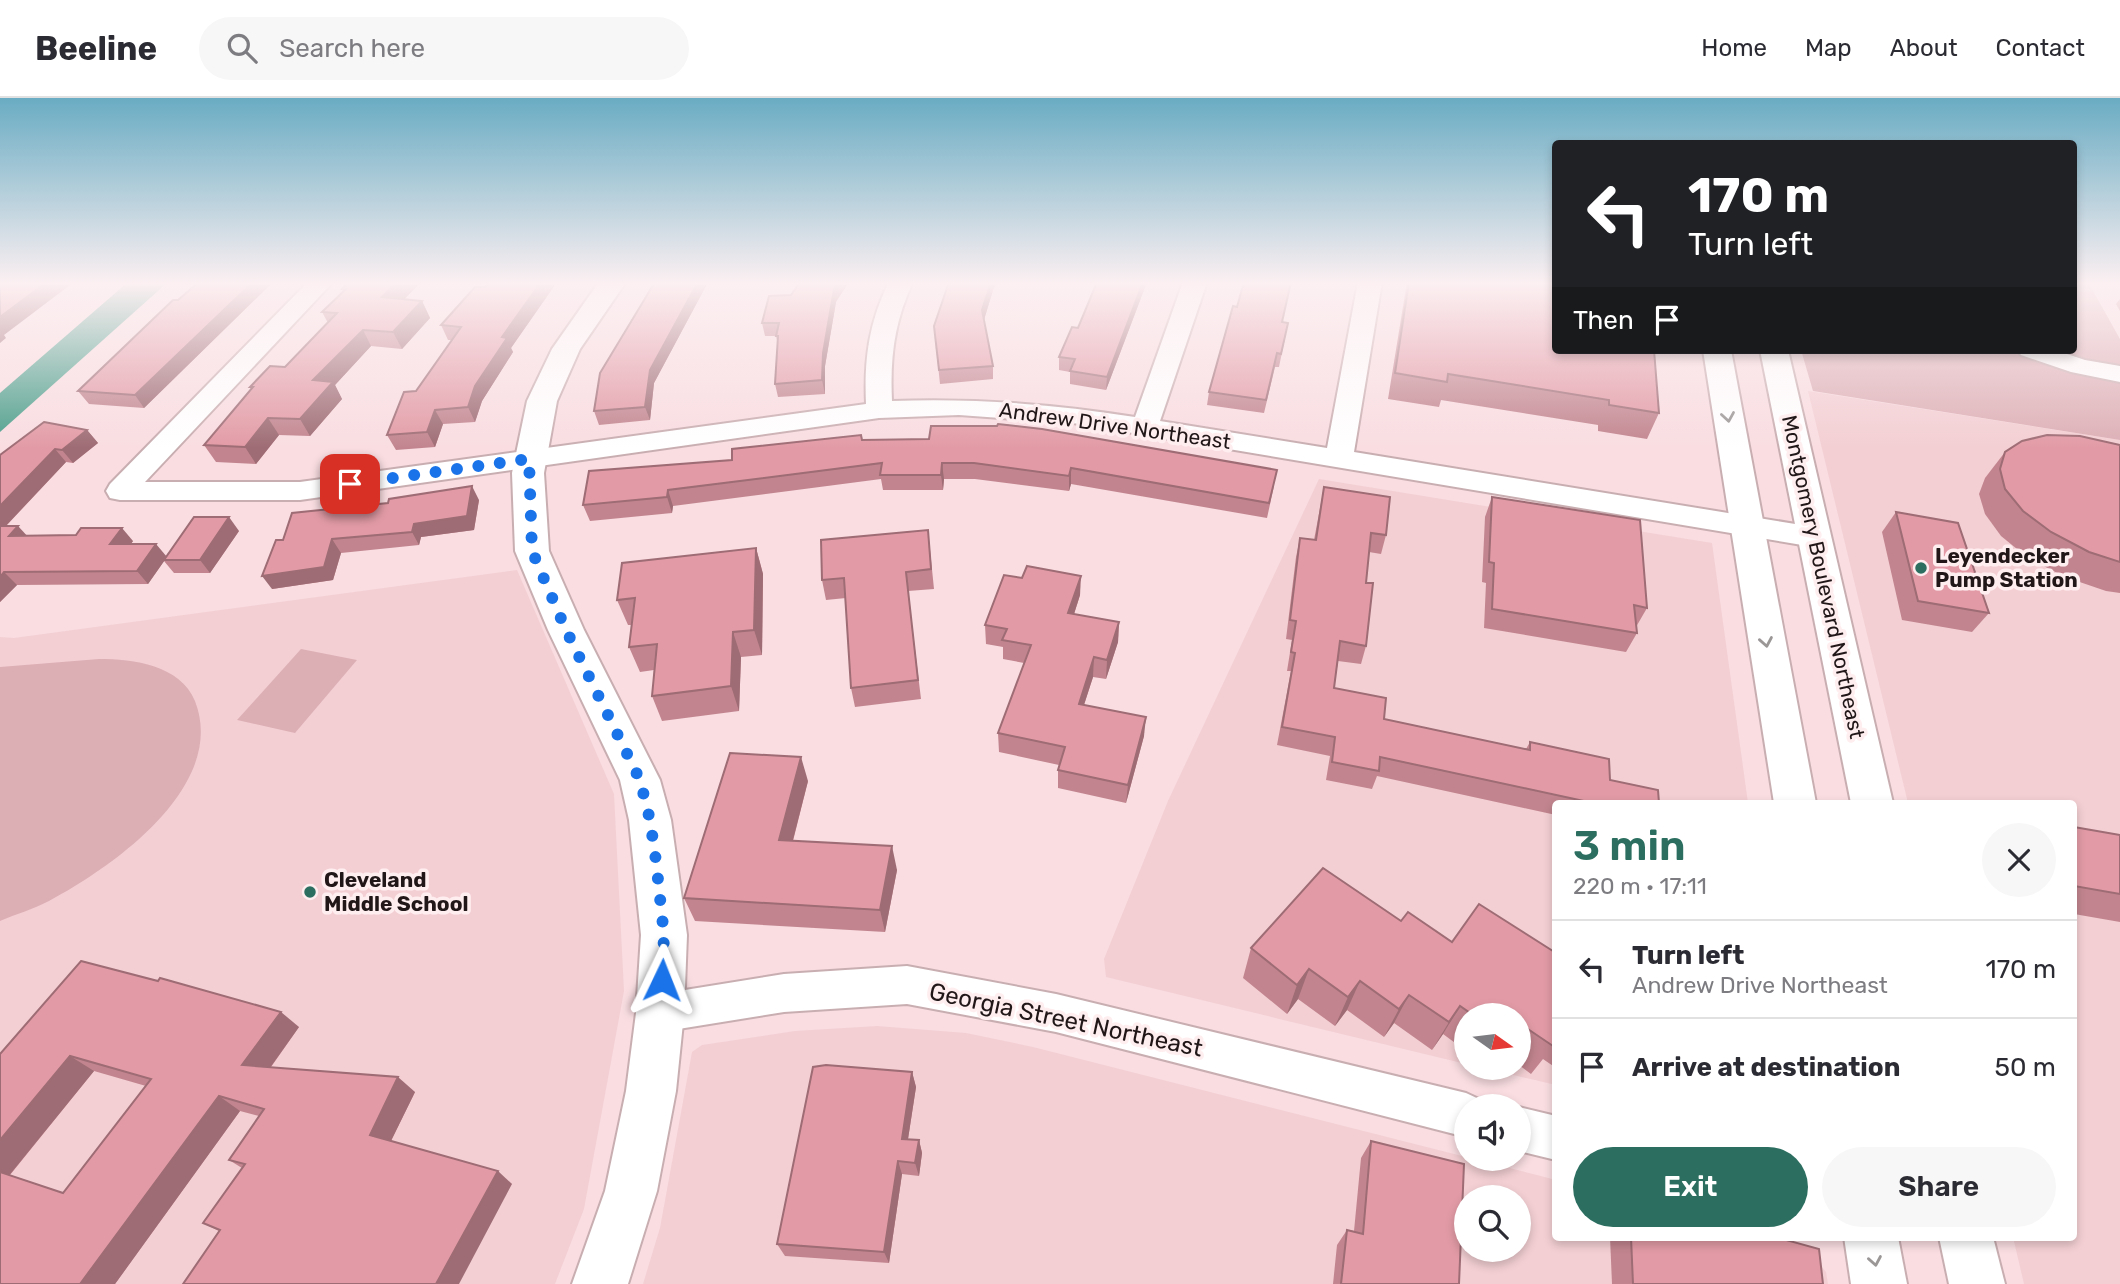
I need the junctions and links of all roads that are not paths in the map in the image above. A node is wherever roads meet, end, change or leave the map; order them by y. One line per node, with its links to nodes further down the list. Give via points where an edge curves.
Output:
1 (268, 337): 12 (street, Andrew Drive Northeast, via 120,491 300,491)
2 (574, 337): 12 (main road, via 542,401)
3 (879, 337): 10 (street)
4 (1176, 337): 11 (street)
5 (1360, 337): 13 (street)
6 (1718, 354): 14 (main road, one-way to 14)
7 (1775, 354): 15 (main road, Montgomery Boulevard Northeast)
8 (2042, 354): 9 (street)
9 (2120, 374)
10 (879, 410): 11 (street, Andrew Drive Northeast, via 1013,409); 12 (street, Andrew Drive Northeast)
11 (1145, 427): 13 (street, Andrew Drive Northeast)
12 (529, 459): 18 (main road, via 532,551 640,780 650,820 664,935)
13 (1339, 459): 14 (street, Andrew Drive Northeast)
14 (1745, 526): 15 (street, Andrew Drive Northeast); 16 (main road, one-way to 16)
15 (1814, 537): 17 (main road, Montgomery Boulevard Northeast)
16 (1793, 800)
17 (1871, 800)
18 (660, 1013): 19 (street, Georgia Street Northeast, via 784,993 907,985 1056,1013); 23 (main road, via 651,1091 631,1191)
19 (1454, 1112)
20 (1531, 1132): 21 (street)
21 (1552, 1137)
22 (1872, 1241): 24 (main road, one-way to 24)
23 (600, 1284)
24 (1880, 1284)

